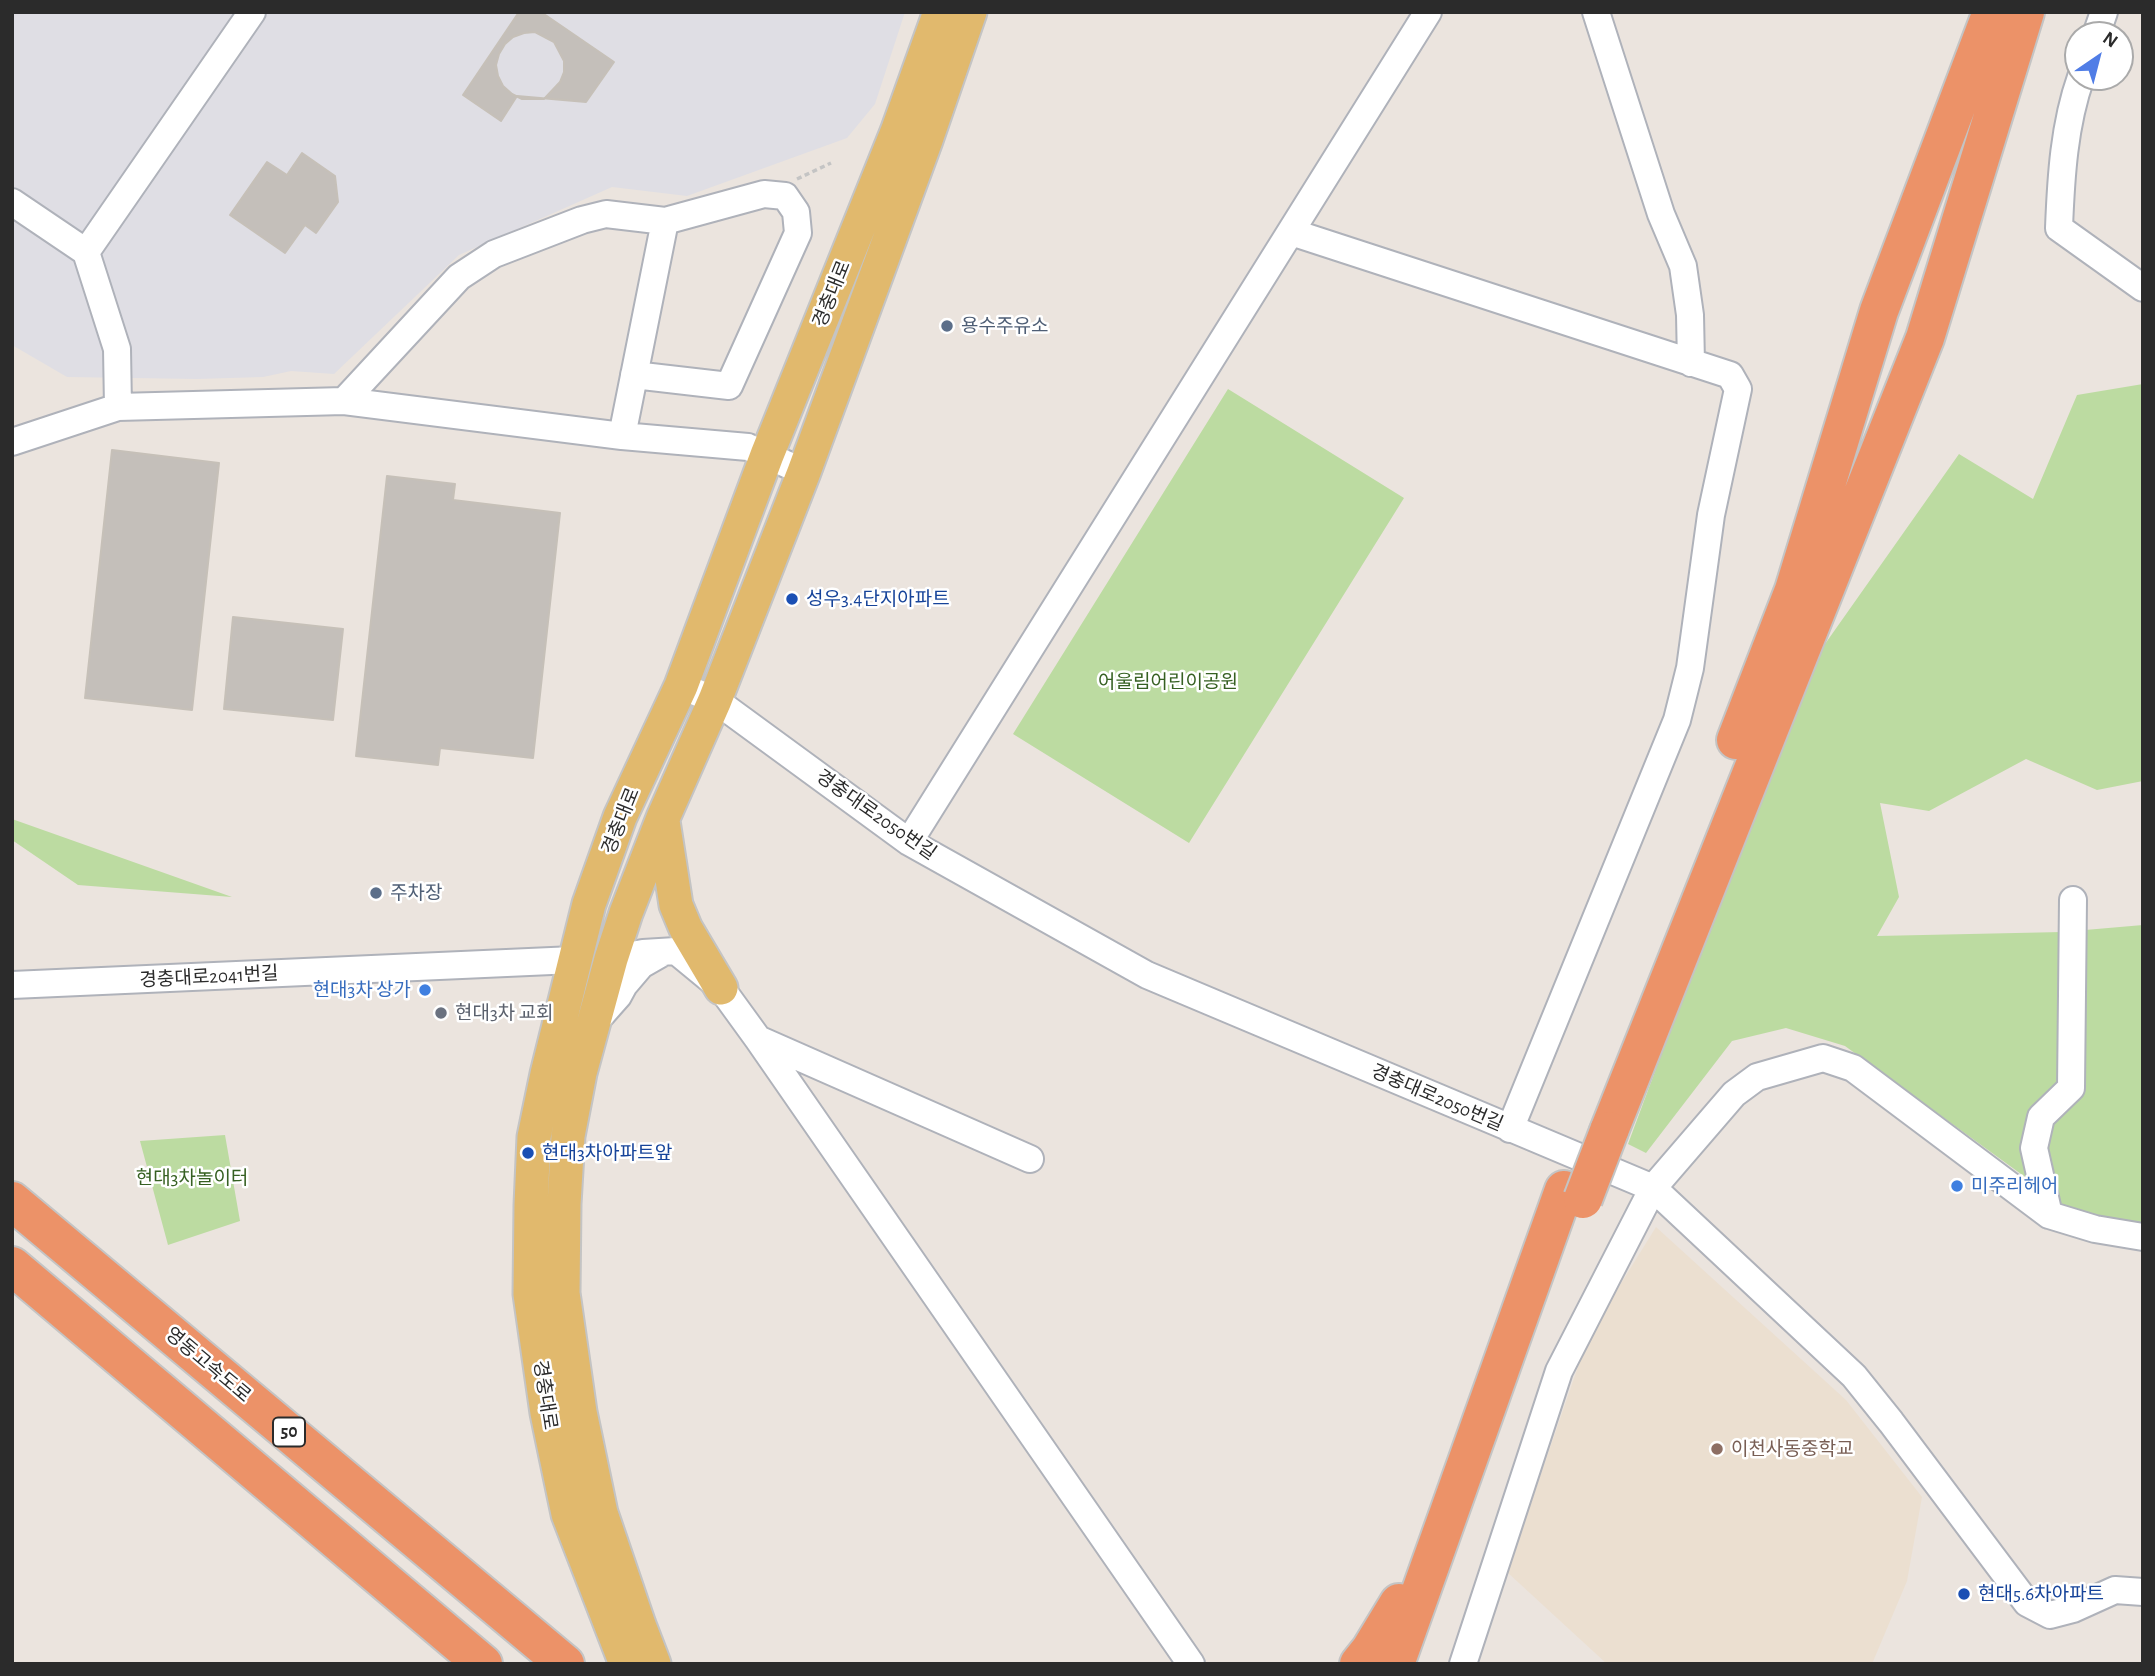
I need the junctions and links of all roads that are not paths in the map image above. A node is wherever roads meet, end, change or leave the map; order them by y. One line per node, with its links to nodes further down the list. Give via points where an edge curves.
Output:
1 (252, 12): 12 (street)
2 (940, 12): 20 (main road, 경충대로, via 897,132)
3 (970, 12): 21 (main road, 경충대로)
4 (1428, 12): 11 (street)
5 (1596, 12): 14 (street, via 1661,214 1683,267)
6 (1992, 12): 34 (highway, via 1879,311 1794,590)
7 (2025, 12): 34 (highway, via 1926,338)
8 (2076, 91): 13 (street, via 2062,171 2059,228)
9 (12, 202): 12 (street)
10 (665, 221): 15 (street); 15 (street, via 764,194 785,196 796,212 798,233 729,386); 16 (street, via 606,214 494,254 459,277)
11 (1291, 232): 14 (street); 25 (street)
12 (86, 253): 17 (street, via 117,349)
13 (2143, 288)
14 (1690, 363): 35 (street, via 1730,375 1738,389 1711,515 1690,668 1677,720)
15 (634, 374): 18 (street)
16 (344, 401): 17 (street); 18 (street)
17 (118, 407): 19 (street)
18 (622, 436): 20 (street, via 748,447)
19 (12, 442)
20 (767, 455): 21 (street); 22 (main road, 경충대로)
21 (804, 472): 23 (main road, 경충대로)
22 (681, 686): 23 (street, 경충대로2050번길); 29 (main road, 경충대로, via 621,817)
23 (715, 700): 24 (main road, 경충대로); 25 (street, 경충대로2050번길)
24 (663, 818): 28 (main road, 경충대로); 31 (main road, via 676,905)
25 (909, 842): 35 (street, 경충대로2050번길, via 1147,975)
26 (2073, 900): 40 (street, via 2071,1088 2041,1117 2034,1148)
27 (664, 952): 28 (street); 31 (street, via 677,951); 32 (street, via 641,965)
28 (611, 959): 29 (main road); 32 (main road, 경충대로)
29 (574, 960): 30 (street, 경충대로2041번길); 48 (main road, 경충대로, via 534,1137 530,1294 547,1413 568,1514)
30 (12, 985)
31 (721, 988): 33 (street)
32 (594, 1024): 49 (main road, 경충대로, via 568,1136 564,1293 580,1412 601,1513)
33 (758, 1039): 36 (street); 50 (street)
34 (1598, 1128): 38 (highway)
35 (1510, 1129): 37 (street, 경충대로2050번길)
36 (1030, 1159)
37 (1653, 1188): 40 (street, via 1734,1094 1757,1077 1823,1058 1853,1068); 44 (street, via 1854,1377 2027,1603 2050,1615 2115,1590); 52 (street, via 1559,1371)
38 (1574, 1194): 43 (highway); 45 (highway)
39 (12, 1201): 47 (highway, 영동고속도로 / 50)
40 (2049, 1215): 41 (street)
41 (2143, 1237)
42 (12, 1266): 46 (highway)
43 (1445, 1523): 45 (highway); 51 (highway, via 1404,1597)
44 (2143, 1592)
45 (1416, 1662)
46 (483, 1664)
47 (565, 1664)
48 (625, 1664)
49 (654, 1664)
50 (1191, 1664)
51 (1359, 1664)
52 (1463, 1664)

